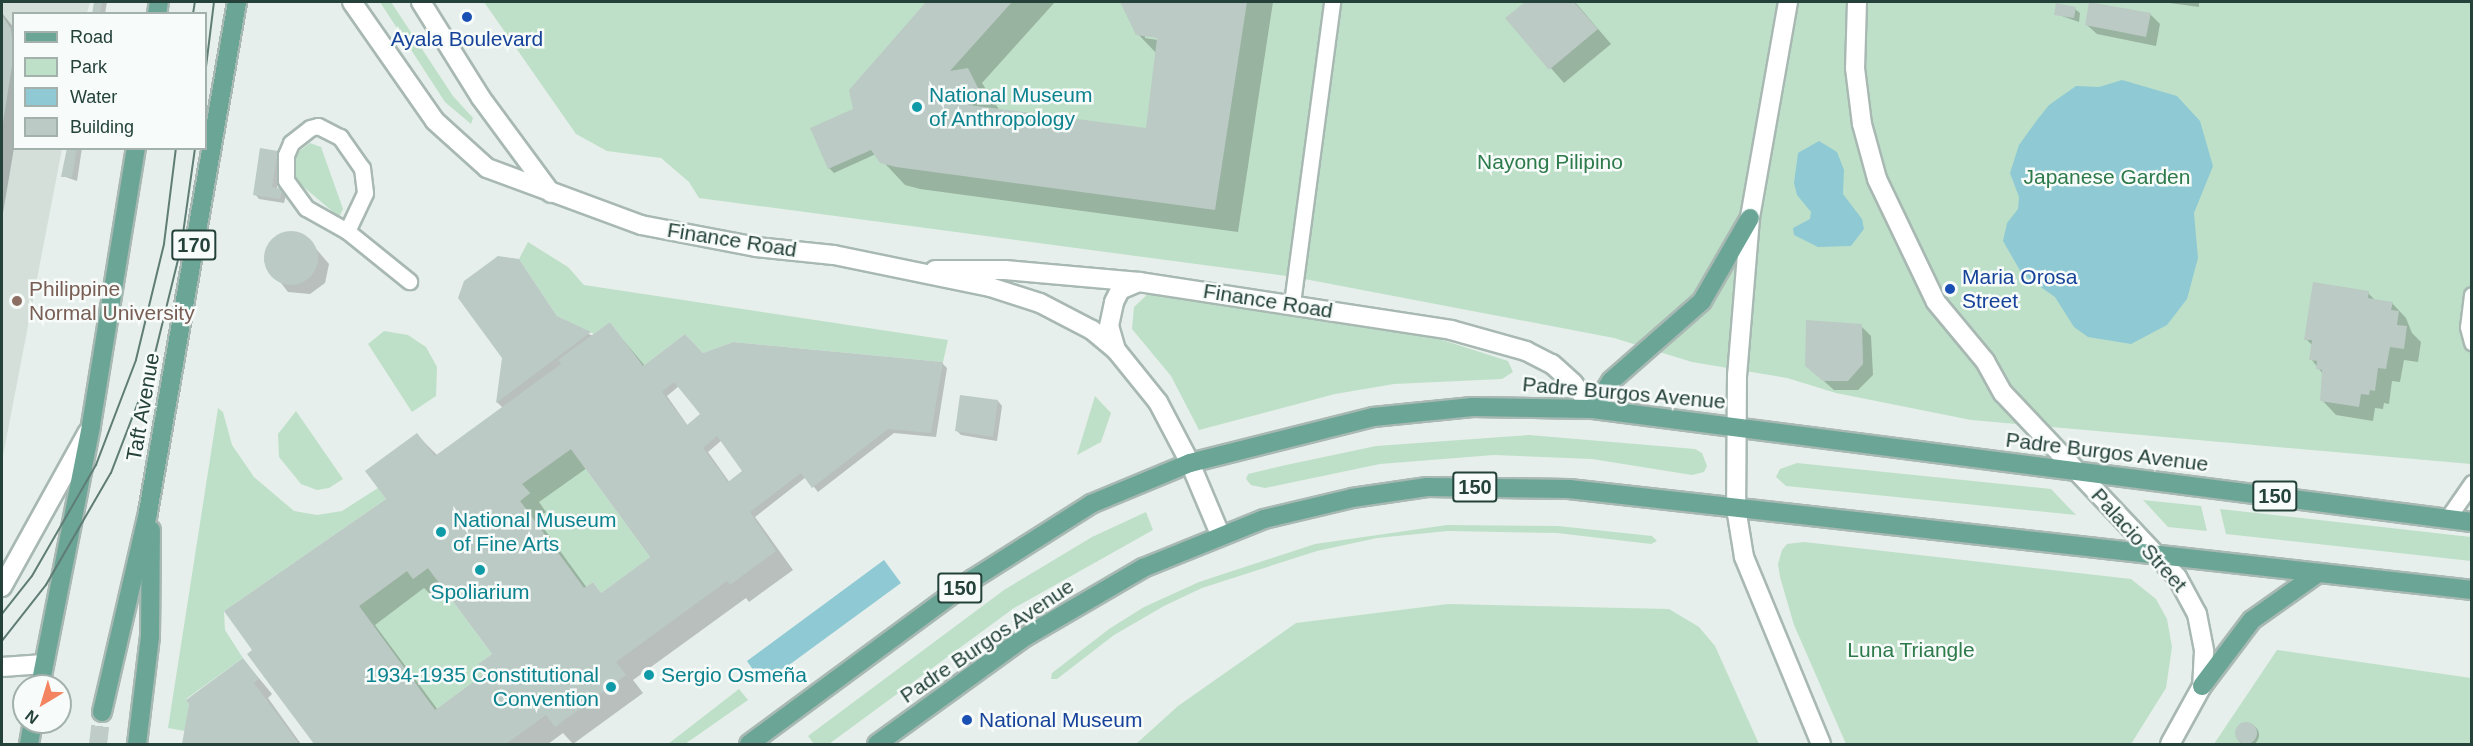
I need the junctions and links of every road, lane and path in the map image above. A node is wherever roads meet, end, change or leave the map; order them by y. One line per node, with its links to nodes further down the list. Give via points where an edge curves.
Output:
1 (237, 2): 24 (main road, Taft Avenue / 170)
2 (352, 2): 8 (main road, Finance Road, via 435,121 465,151 487,168)
3 (421, 2): 8 (main road, via 481,98)
4 (1332, 2): 15 (lane)
5 (1788, 2): 9 (main road)
6 (1857, 2): 22 (main road, via 1855,69 1863,124 1877,179 1903,240 1936,302 1985,361 2003,393)
7 (136, 150): 19 (main road)
8 (551, 192): 11 (main road, Finance Road, via 641,225)
9 (1750, 218): 18 (main road, via 1702,301 1611,381); 20 (main road)
10 (347, 231): 10 (lane, via 366,193 362,168 340,137 318,126 310,128 291,143 286,155 286,180 306,207); 12 (lane)
11 (918, 272): 13 (main road, Finance Road, via 961,268); 17 (main road, Finance Road, via 1040,303 1092,330)
12 (409, 281)
13 (1139, 282): 15 (main road, Finance Road); 17 (main road, via 1120,291 1114,302 1109,326)
14 (2472, 295): 16 (lane, via 2468,327)
15 (1292, 303): 18 (main road, Finance Road, via 1451,330 1527,351 1552,364)
16 (2472, 342)
17 (1116, 350): 21 (main road, Finance Road, via 1158,402)
18 (1593, 409): 20 (main road, Padre Burgos Avenue / 150); 21 (main road, Padre Burgos Avenue / 150, via 1473,407 1373,417)
19 (91, 425): 31 (main road); 33 (main road)
20 (1736, 426): 22 (main road, Padre Burgos Avenue / 150); 25 (main road)
21 (1190, 463): 28 (main road, Finance Road); 39 (main road, Padre Burgos Avenue / 150, via 1091,504 1023,544)
22 (2078, 472): 26 (main road, Padre Burgos Avenue / 150); 29 (main road, Palacio Street)
23 (2472, 483): 26 (lane)
24 (152, 489): 37 (main road, Taft Avenue / 170); 38 (main road, via 150,636)
25 (1736, 508): 28 (main road, Padre Burgos Avenue / 150, via 1569,489 1427,488 1352,498); 29 (main road, Padre Burgos Avenue / 150); 41 (main road, via 1744,557)
26 (2447, 519): 27 (main road, Padre Burgos Avenue / 150)
27 (2472, 522)
28 (1220, 534): 40 (main road, Padre Burgos Avenue / 150, via 1143,567 1025,637)
29 (2157, 556): 30 (main road, Padre Burgos Avenue / 150); 36 (main road, Palacio Street, via 2177,577 2197,614 2204,651)
30 (2317, 573): 32 (main road, Padre Burgos Avenue / 150); 36 (main road, via 2252,620)
31 (2, 587)
32 (2472, 590)
33 (44, 664): 34 (main road); 35 (main road)
34 (2, 667)
35 (42, 674)
36 (2202, 686): 42 (main road, Palacio Street)
37 (102, 712)
38 (137, 744)
39 (749, 744)
40 (877, 744)
41 (1821, 744)
42 (2170, 744)

